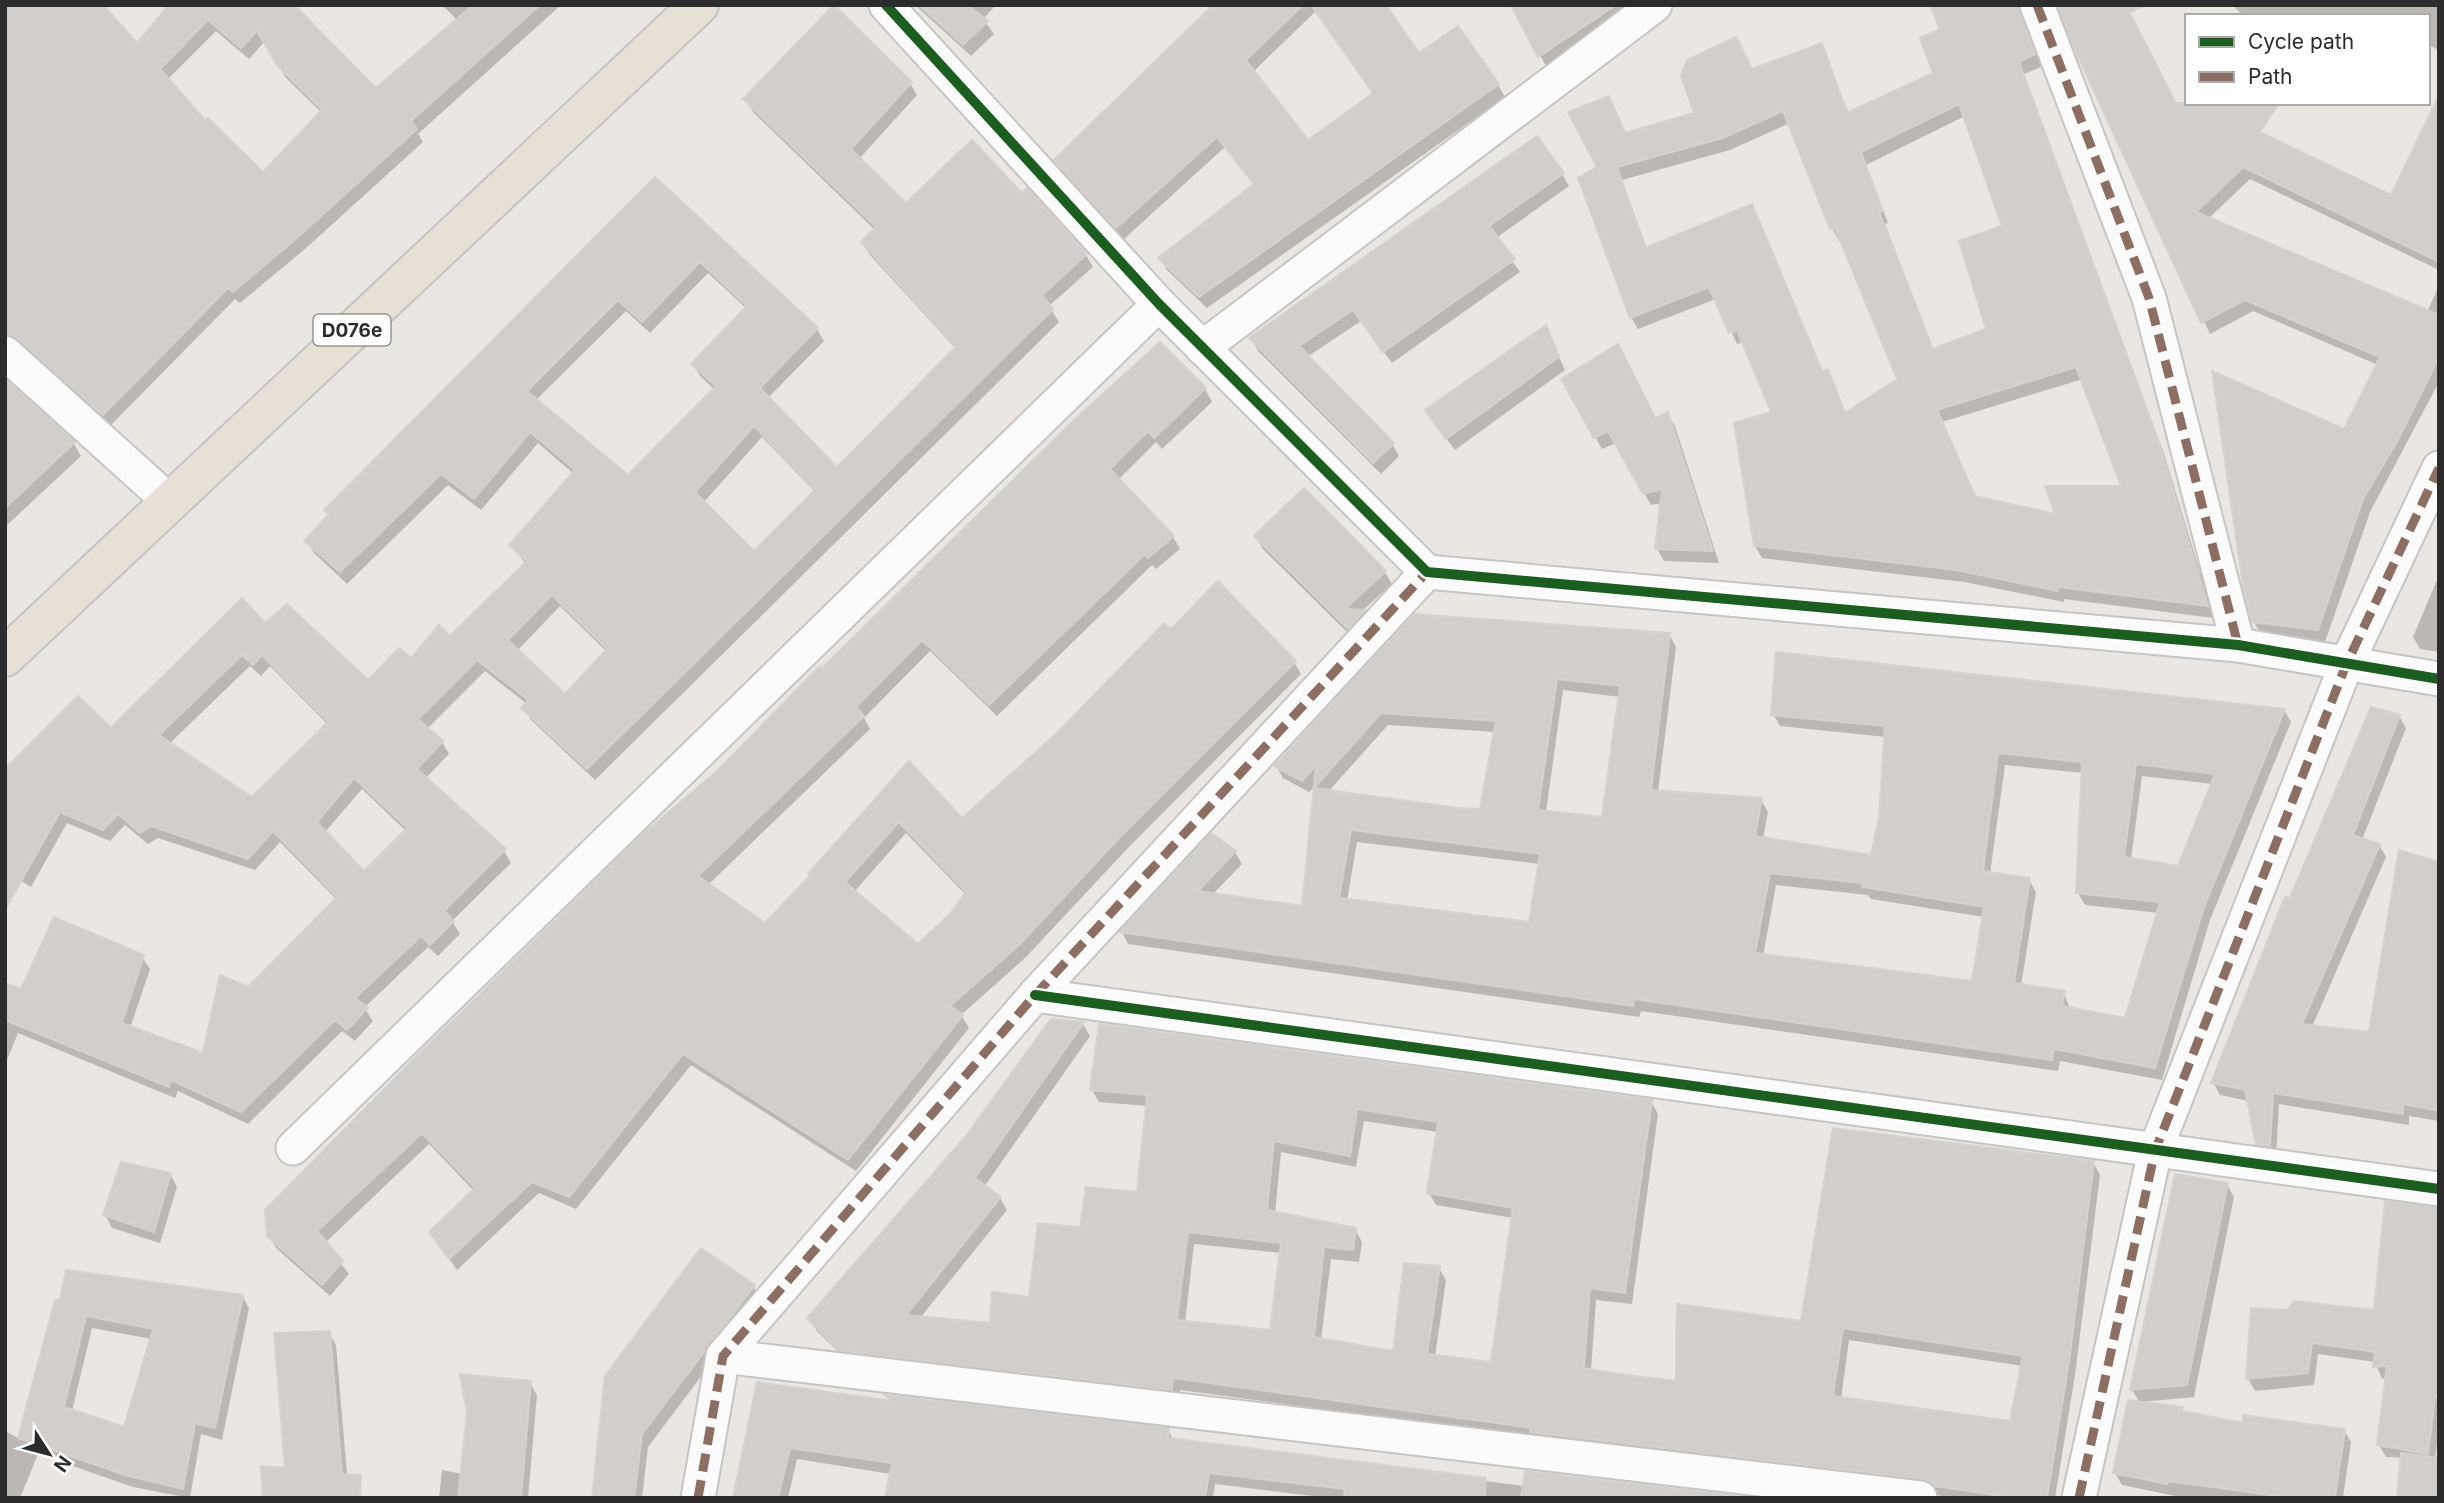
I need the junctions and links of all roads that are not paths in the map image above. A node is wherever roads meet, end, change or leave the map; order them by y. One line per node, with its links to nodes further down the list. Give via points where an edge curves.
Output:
1 (699, 5): 9 (main road, D076e)
2 (886, 5): 5 (street)
3 (1655, 5): 6 (street)
4 (2037, 5): 11 (street, via 2149,298)
5 (1159, 304): 6 (street); 16 (street)
6 (1202, 348): 10 (street)
7 (5, 353): 9 (street)
8 (2439, 468): 13 (street)
9 (169, 501): 12 (main road, D076e)
10 (1427, 572): 11 (street); 15 (street)
11 (2238, 645): 13 (street)
12 (5, 657)
13 (2346, 665): 14 (street); 17 (street)
14 (2439, 679)
15 (1035, 995): 17 (street); 19 (street)
16 (293, 1148)
17 (2155, 1151): 18 (street); 22 (street)
18 (2439, 1189)
19 (723, 1356): 20 (street); 21 (street)
20 (698, 1498)
21 (1920, 1498)
22 (2079, 1498)

